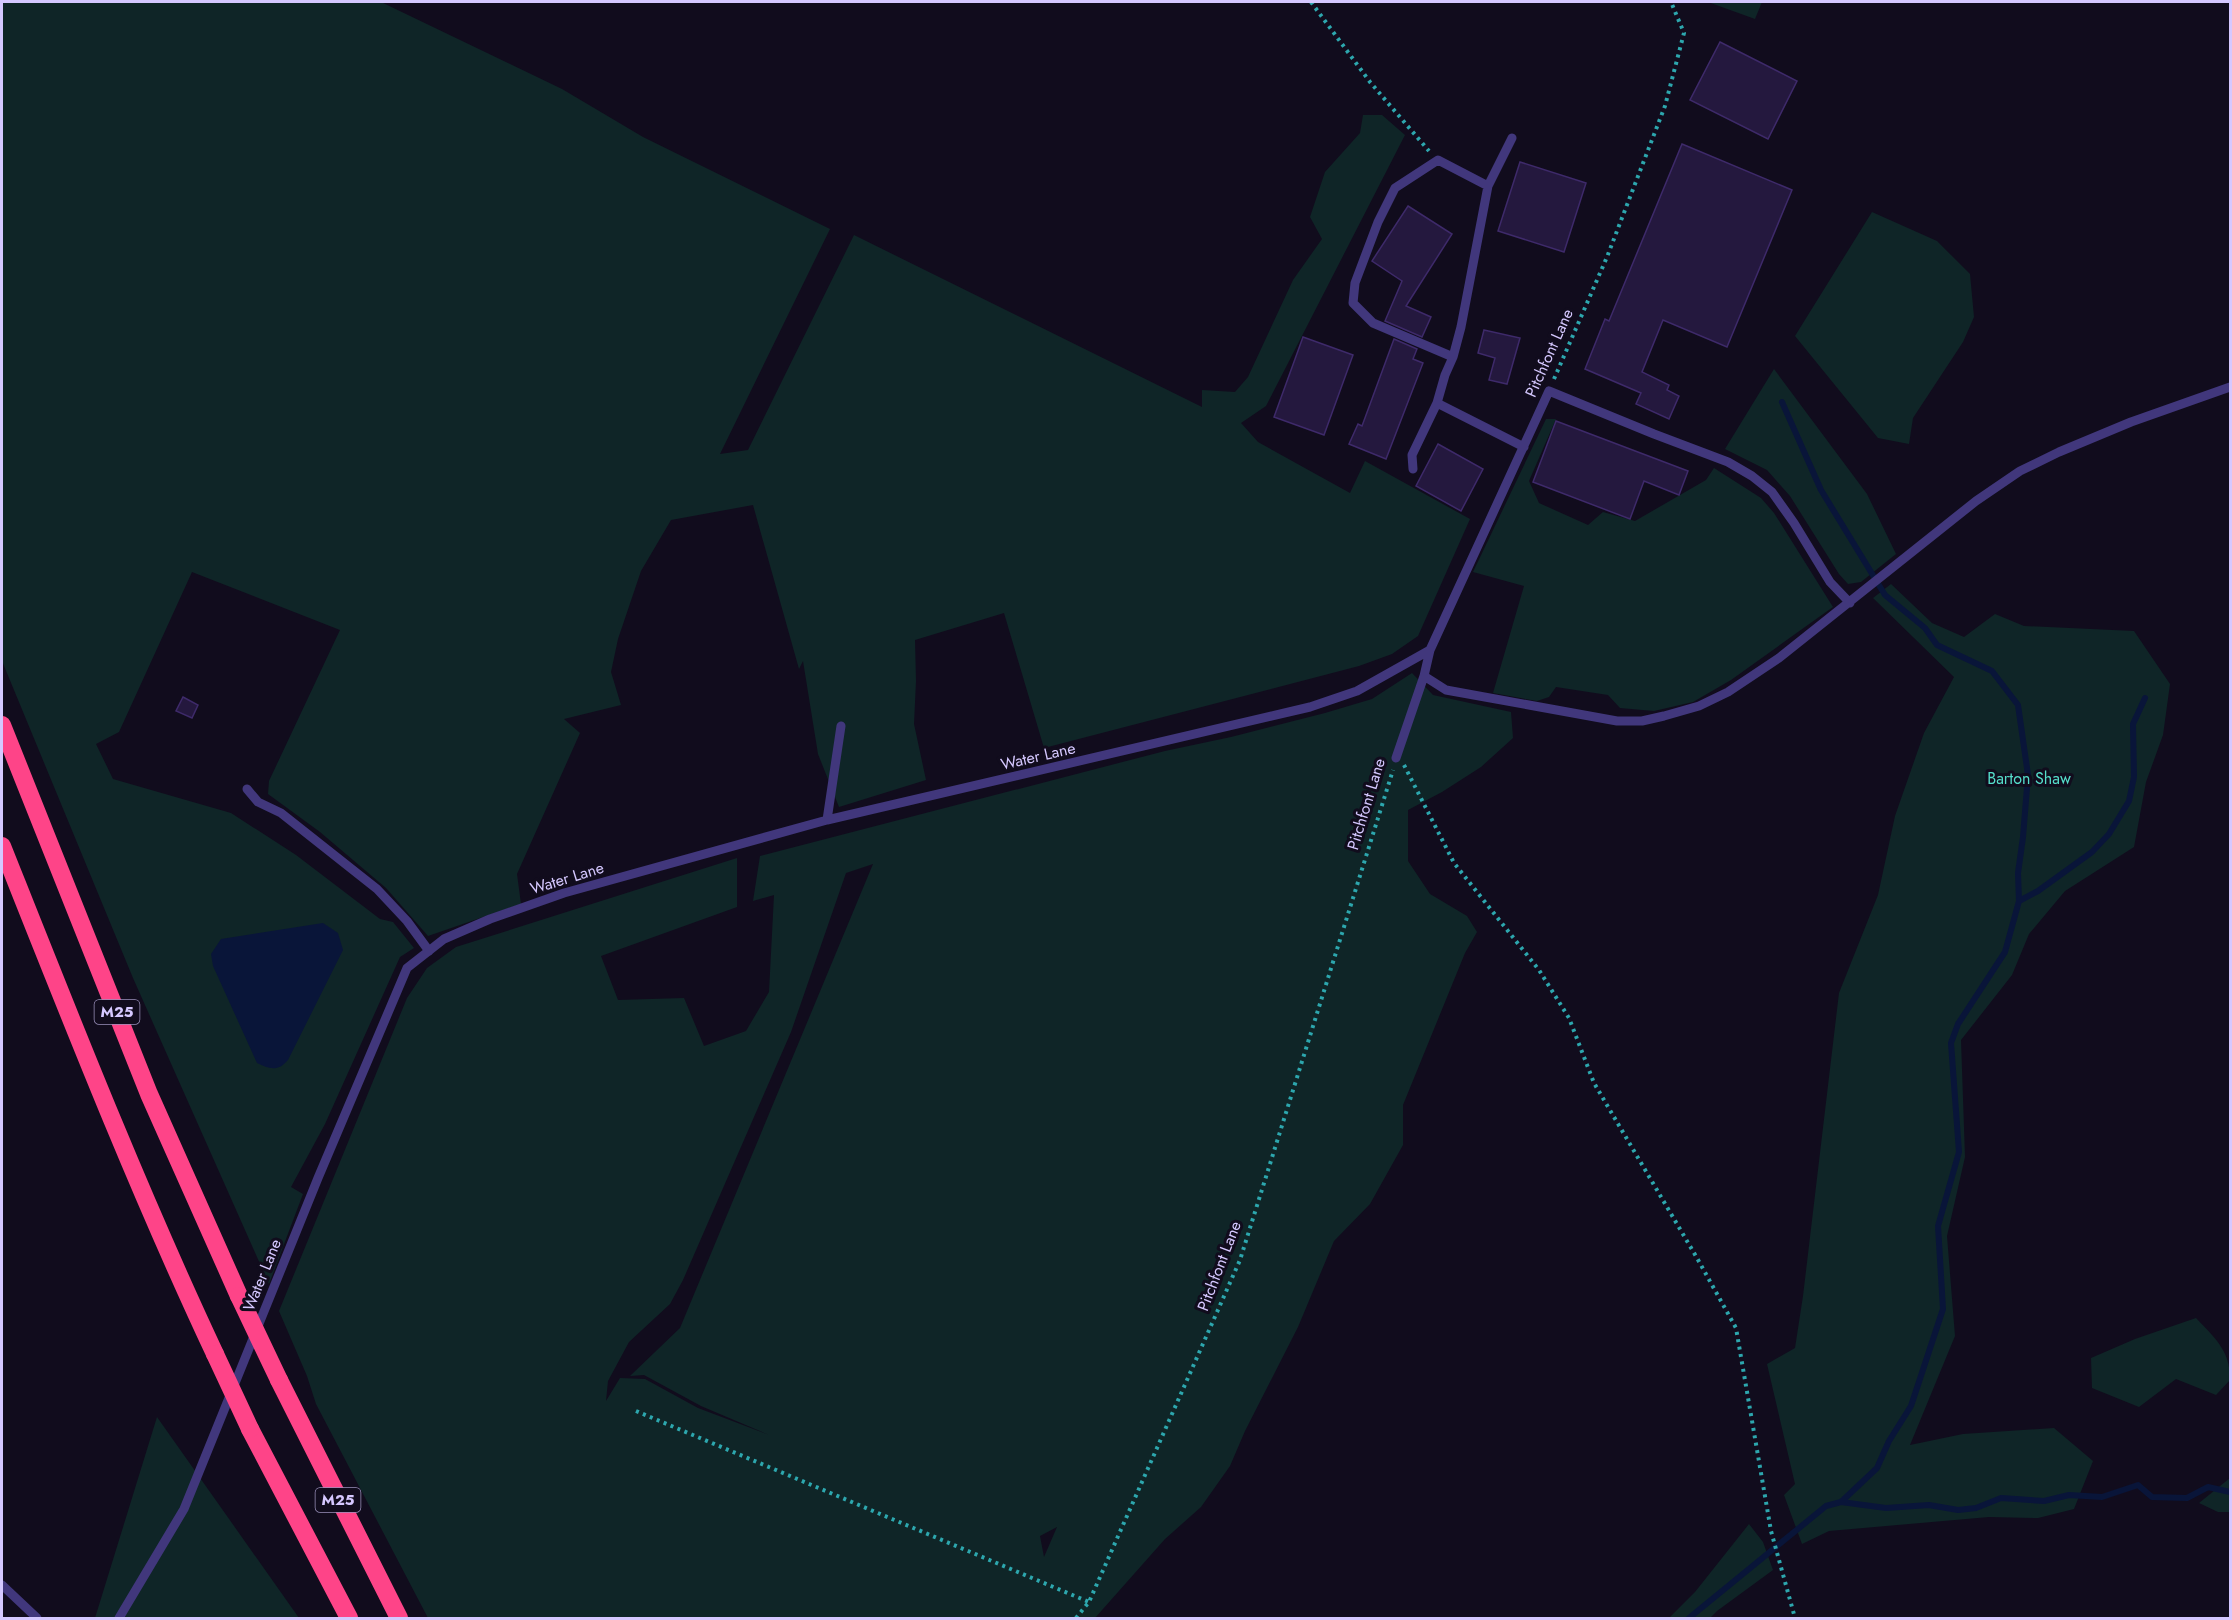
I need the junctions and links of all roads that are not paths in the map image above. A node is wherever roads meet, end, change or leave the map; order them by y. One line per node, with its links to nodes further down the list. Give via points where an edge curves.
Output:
1 (1512, 138): 2 (lane)
2 (1488, 186): 3 (lane); 3 (lane, via 1438,160 1395,188 1355,283 1353,303 1372,323)
3 (1453, 357): 5 (lane)
4 (2230, 387): 8 (lane, via 2110,431 2020,471 1976,501)
5 (1437, 403): 6 (lane); 7 (lane, via 1412,455)
6 (1524, 447): 8 (lane, Pitchfont Lane, via 1550,391 1728,462 1772,492 1830,582); 9 (lane, Pitchfont Lane)
7 (1413, 470)
8 (1850, 603): 10 (lane, via 1728,692 1699,706 1642,721 1617,721 1446,690)
9 (1430, 650): 10 (lane, Pitchfont Lane); 15 (lane, Water Lane, via 1357,691 1310,707)
10 (1424, 676): 13 (lane, Pitchfont Lane)
11 (2, 725): 22 (highway, M25, bridge, via 145,1083 239,1296)
12 (841, 726): 15 (lane)
13 (1396, 759)
14 (247, 789): 17 (lane, via 258,802 281,813 377,888)
15 (827, 819): 17 (lane, Water Lane, via 564,893 481,923 444,939)
16 (2, 846): 21 (highway, M25, bridge, via 181,1282 250,1429)
17 (429, 951): 20 (lane, Water Lane, via 407,968 184,1509)
18 (2, 1585): 19 (lane)
19 (37, 1618)
20 (119, 1618)
21 (349, 1618)
22 (399, 1618)

